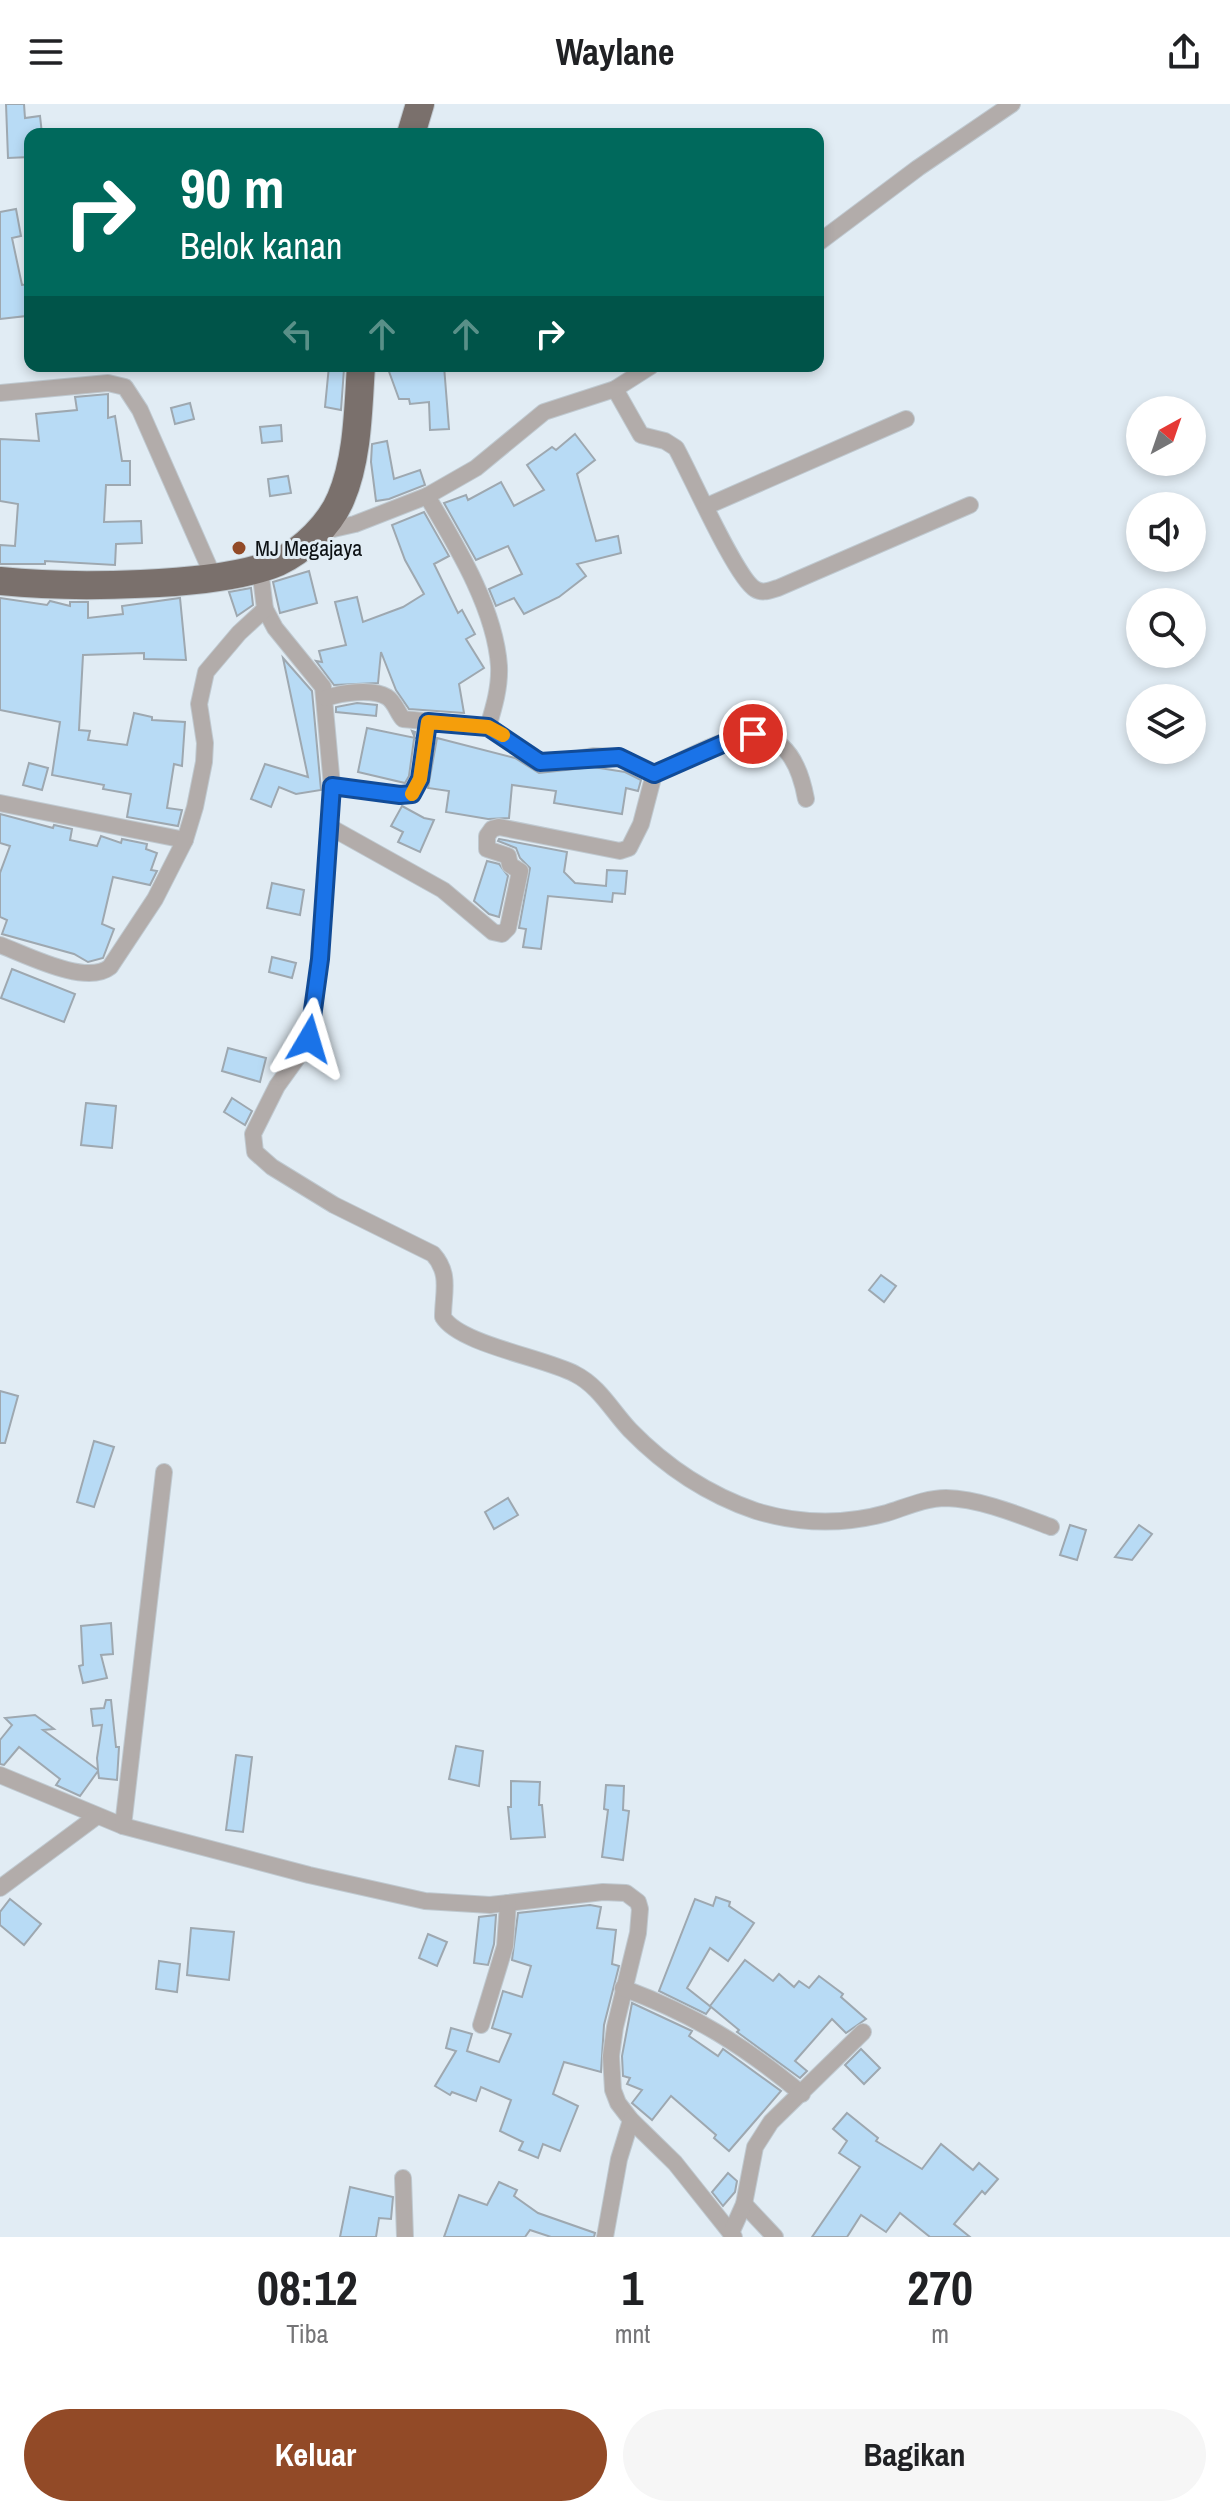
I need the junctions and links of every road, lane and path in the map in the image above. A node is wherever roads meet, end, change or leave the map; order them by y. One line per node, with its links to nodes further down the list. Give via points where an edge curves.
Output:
1 (420, 104): 3 (highway)
2 (1012, 104): 4 (street)
3 (413, 128)
4 (824, 238)
5 (360, 372): 13 (highway, via 347,481 331,516)
6 (642, 372): 7 (street)
7 (615, 389): 10 (street, via 544,412 476,468); 12 (street, via 641,435 676,448)
8 (0, 393): 15 (street, via 108,383 132,393)
9 (906, 419): 12 (street)
10 (427, 496): 13 (street); 20 (street, via 462,557 496,644 498,685)
11 (970, 505): 12 (street, via 766,592 747,582)
12 (707, 506)
13 (315, 534): 14 (highway, via 281,561)
14 (260, 569): 15 (highway); 17 (street)
15 (213, 576): 16 (highway, via 134,583)
16 (0, 581)
17 (265, 609): 18 (street); 26 (street, via 216,657 201,686 204,762)
18 (326, 698): 19 (street, via 381,695 403,719); 22 (street)
19 (428, 722): 20 (street); 22 (street, via 420,779 412,794)
20 (488, 727): 21 (street, via 540,762 619,757)
21 (654, 774): 23 (street, via 736,738 766,736 796,760); 25 (street, via 629,848 620,851 499,827 489,832 487,849 508,856 510,865 520,871 508,928 502,934 443,890)
22 (332, 786): 25 (street)
23 (806, 799)
24 (0, 803): 26 (street)
25 (330, 827): 29 (street, via 311,1032 253,1134 255,1152 263,1160 356,1217 433,1254 447,1279 443,1317 448,1325 578,1375 679,1475 730,1501 824,1523 945,1498)
26 (185, 840): 27 (street, via 155,899 102,974 60,967)
27 (0, 945)
28 (164, 1472): 32 (street)
29 (1051, 1527)
30 (0, 1775): 31 (street)
31 (97, 1816): 32 (street); 33 (street)
32 (123, 1826): 34 (street, via 377,1892 425,1901)
33 (0, 1888)
34 (508, 1903): 35 (street, via 619,1891 633,1897 640,1909 638,1933); 36 (street, via 505,1946)
35 (623, 1988): 38 (street, via 720,2032); 39 (street, via 611,2077 618,2103)
36 (481, 2025)
37 (863, 2032): 38 (street)
38 (802, 2094): 41 (street, via 760,2137)
39 (631, 2120): 42 (street, via 675,2163); 44 (street)
40 (403, 2178): 43 (street)
41 (744, 2204): 42 (street); 45 (street)
42 (733, 2235)
43 (405, 2237)
44 (605, 2237)
45 (775, 2237)

